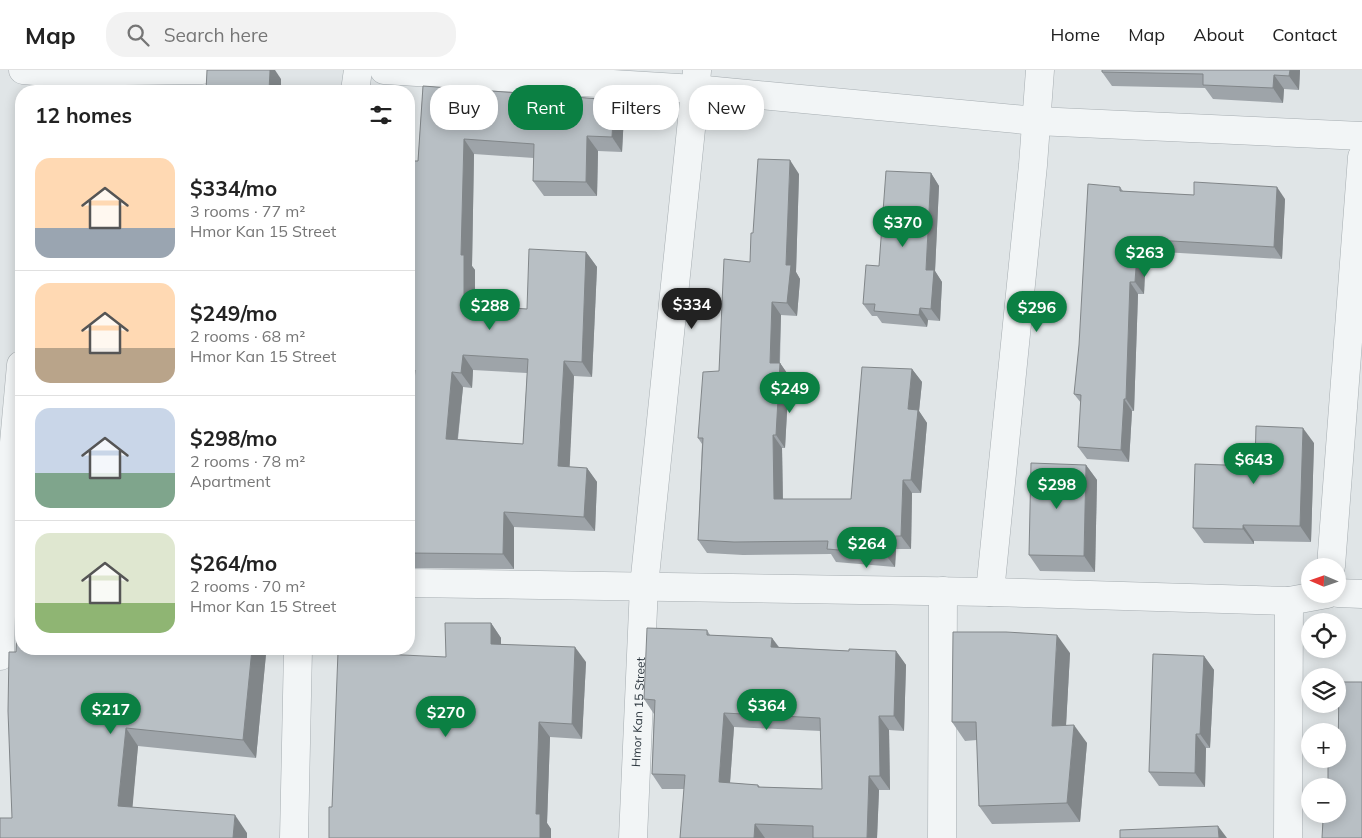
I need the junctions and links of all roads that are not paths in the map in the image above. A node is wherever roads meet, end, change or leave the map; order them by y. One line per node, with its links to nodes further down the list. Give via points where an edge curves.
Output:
1 (202, 70): 5 (street)
2 (358, 70): 7 (street)
3 (384, 70): 6 (street)
4 (1040, 70): 8 (street)
5 (41, 76)
6 (696, 80): 8 (street); 15 (street, Hmor Kan 15 Street)
7 (356, 85)
8 (1036, 121): 9 (street); 17 (street)
9 (1362, 136)
10 (1362, 157): 12 (street)
11 (15, 462): 13 (street)
12 (1333, 558)
13 (8, 576): 23 (street)
14 (415, 583): 15 (street)
15 (644, 586): 16 (street); 25 (street, Hmor Kan 15 Street)
16 (943, 591): 17 (street); 26 (street)
17 (990, 592): 21 (street)
18 (1346, 594): 19 (street)
19 (1362, 594)
20 (1301, 599): 21 (street)
21 (1289, 601): 27 (street)
22 (298, 655): 24 (street)
23 (0, 656)
24 (294, 838)
25 (633, 838)
26 (942, 838)
27 (1288, 838)

